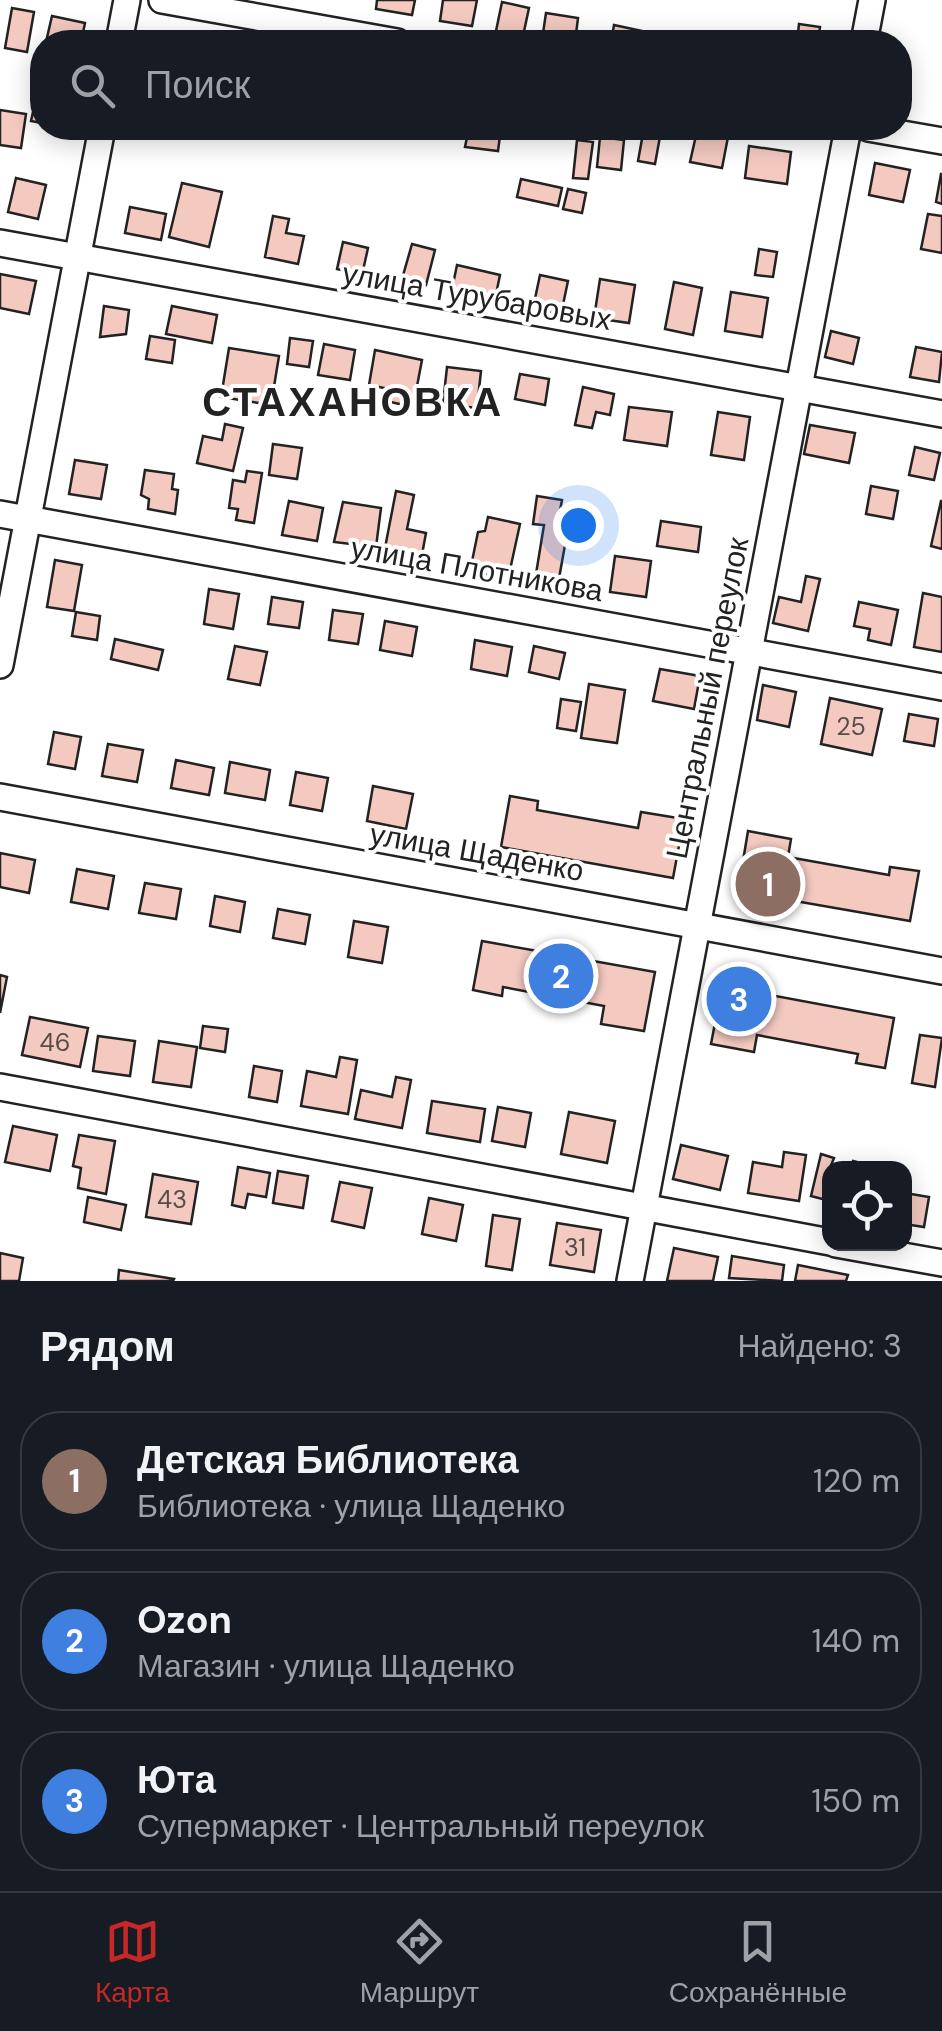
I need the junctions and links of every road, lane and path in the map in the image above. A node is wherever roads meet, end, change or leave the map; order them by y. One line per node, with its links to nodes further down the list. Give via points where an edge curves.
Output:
1 (127, 0): 4 (street)
2 (162, 0): 5 (street)
3 (872, 0): 6 (street)
4 (121, 30)
5 (330, 30)
6 (866, 30)
7 (912, 136): 10 (street)
8 (100, 140): 12 (street)
9 (846, 140): 13 (street, Центральный переулок)
10 (942, 141)
11 (0, 242): 12 (street, улица Турубаровых)
12 (78, 257): 13 (street, улица Турубаровых); 16 (street)
13 (799, 388): 14 (street, улица Турубаровых); 17 (street, Центральный переулок)
14 (942, 414)
15 (0, 514): 16 (street, улица Плотникова)
16 (28, 519): 17 (street, улица Плотникова); 18 (street)
17 (749, 652): 19 (street, улица Плотникова); 21 (street, Центральный переулок)
18 (0, 665)
19 (942, 687)
20 (0, 797): 21 (street, улица Щаденко)
21 (697, 926): 22 (street, улица Щаденко); 24 (street, Центральный переулок)
22 (942, 971)
23 (0, 1087): 24 (street)
24 (644, 1208): 25 (street); 28 (street, Центральный переулок)
25 (822, 1241)
26 (875, 1251): 27 (street)
27 (942, 1264)
28 (630, 1281)

